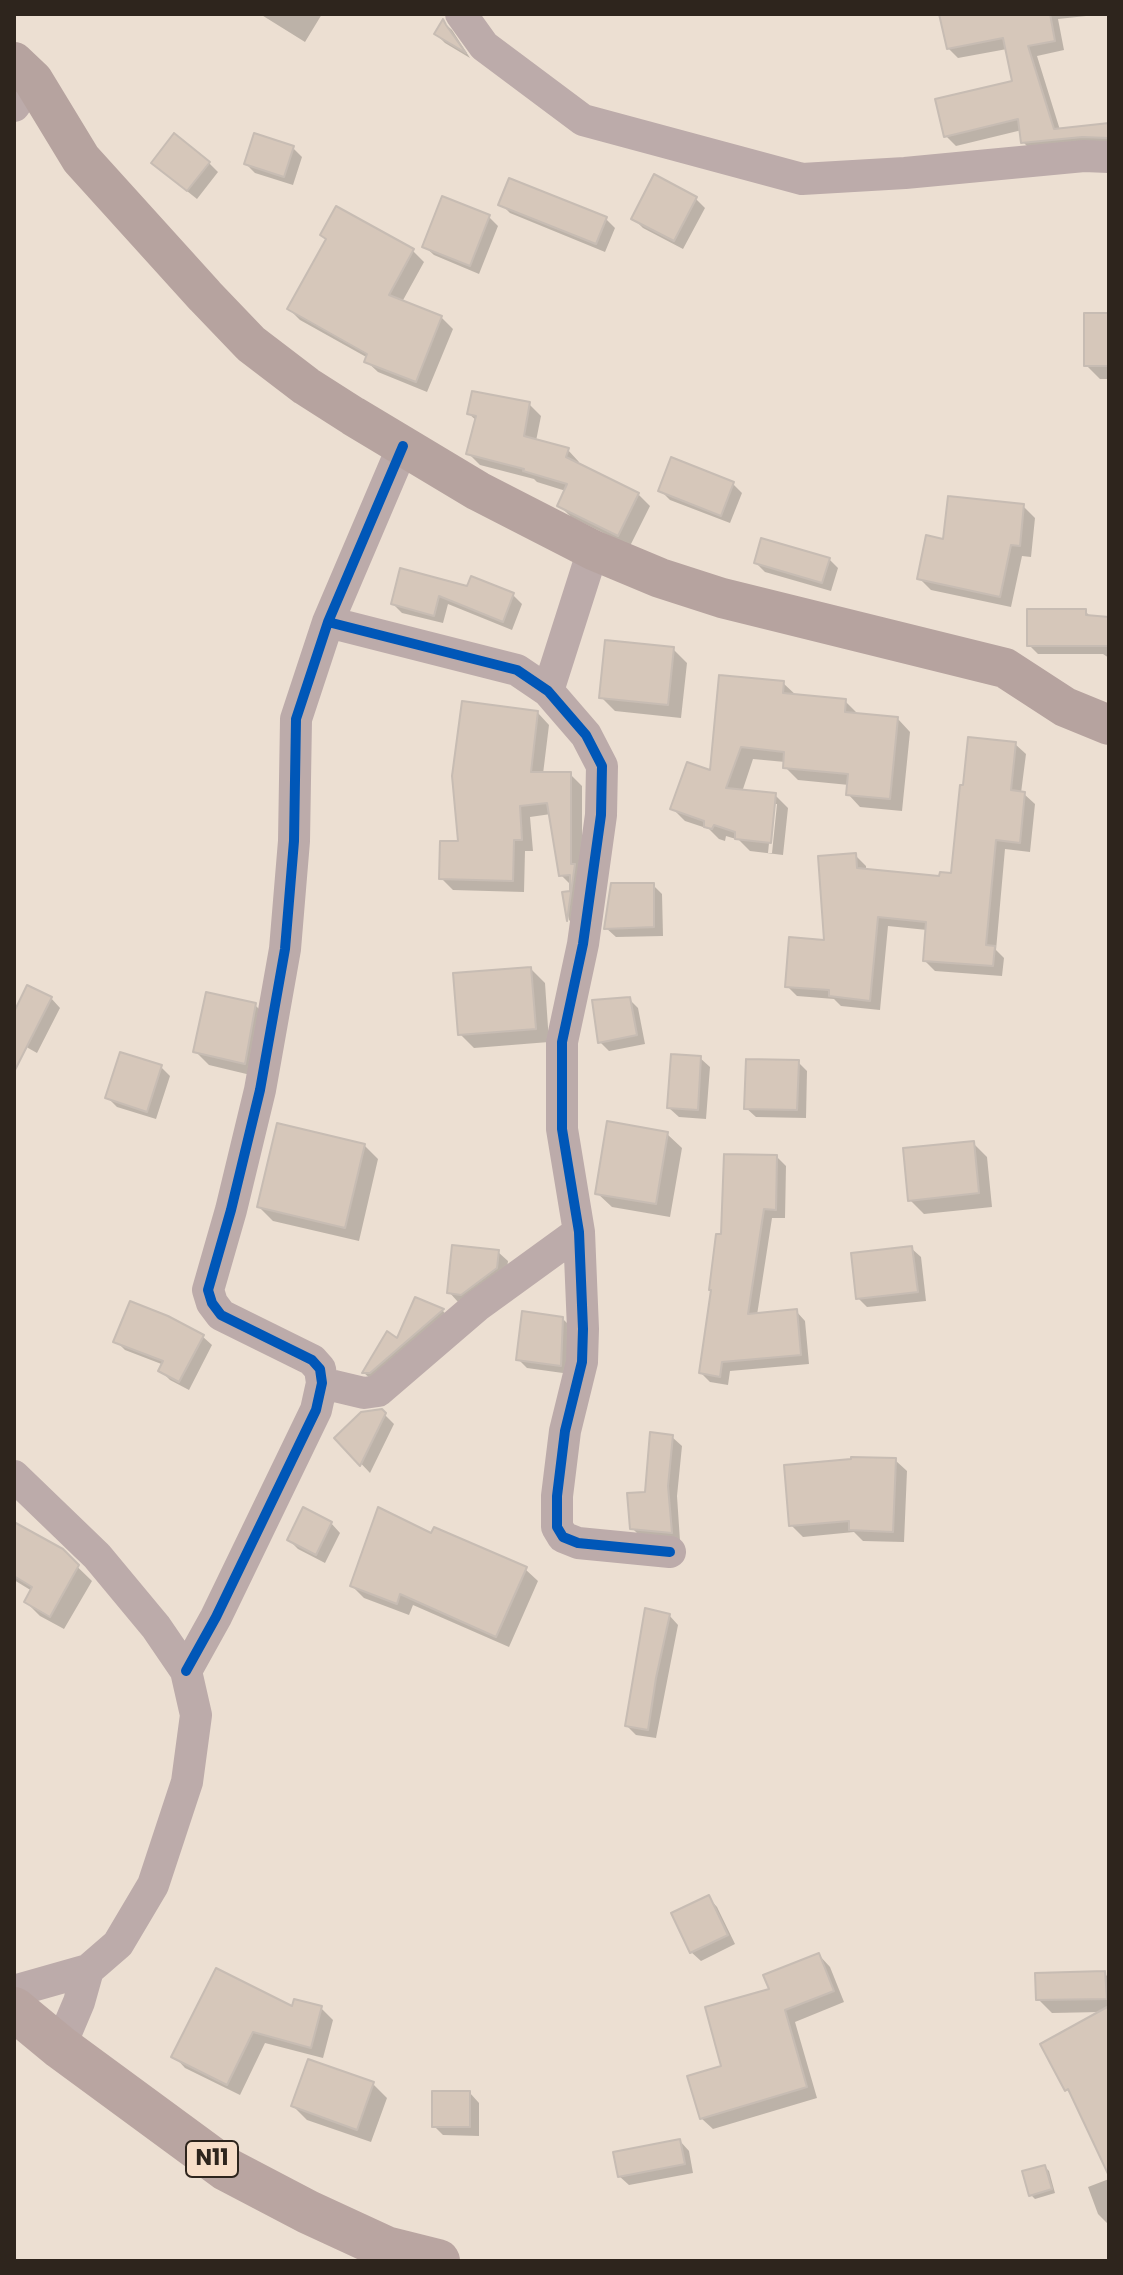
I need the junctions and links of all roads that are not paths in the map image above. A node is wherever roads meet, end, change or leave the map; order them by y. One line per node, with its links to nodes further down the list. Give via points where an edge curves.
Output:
1 (461, 14): 3 (street, via 484,46 583,120 802,179)
2 (20, 83): 4 (main road, via 138,224 251,344 306,386)
3 (1109, 157)
4 (403, 446): 5 (main road); 6 (street)
5 (593, 550): 7 (street); 8 (main road, via 722,598 1005,668)
6 (328, 622): 7 (street, via 517,670); 12 (street, via 296,719 285,949 260,1090 208,1290 221,1315 312,1360)
7 (548, 691): 11 (street, via 586,735 602,766 601,815 583,944 562,1042 562,1129)
8 (1065, 707): 9 (street); 10 (main road)
9 (1109, 710)
10 (1109, 725)
11 (579, 1232): 12 (street, via 477,1306 378,1391); 14 (street, via 582,1362 565,1431 557,1527 563,1537 578,1543)
12 (322, 1383): 15 (street, via 316,1410)
13 (14, 1476): 15 (street, via 97,1556)
14 (670, 1552)
15 (186, 1671): 16 (street, via 196,1715 187,1782 153,1885 118,1944)
16 (88, 1970): 17 (street); 19 (street)
17 (14, 1991)
18 (14, 2009): 19 (highway, N11)
19 (60, 2047): 20 (highway, N11, via 226,2169)
20 (389, 2254): 21 (highway, N11)
21 (438, 2261)

